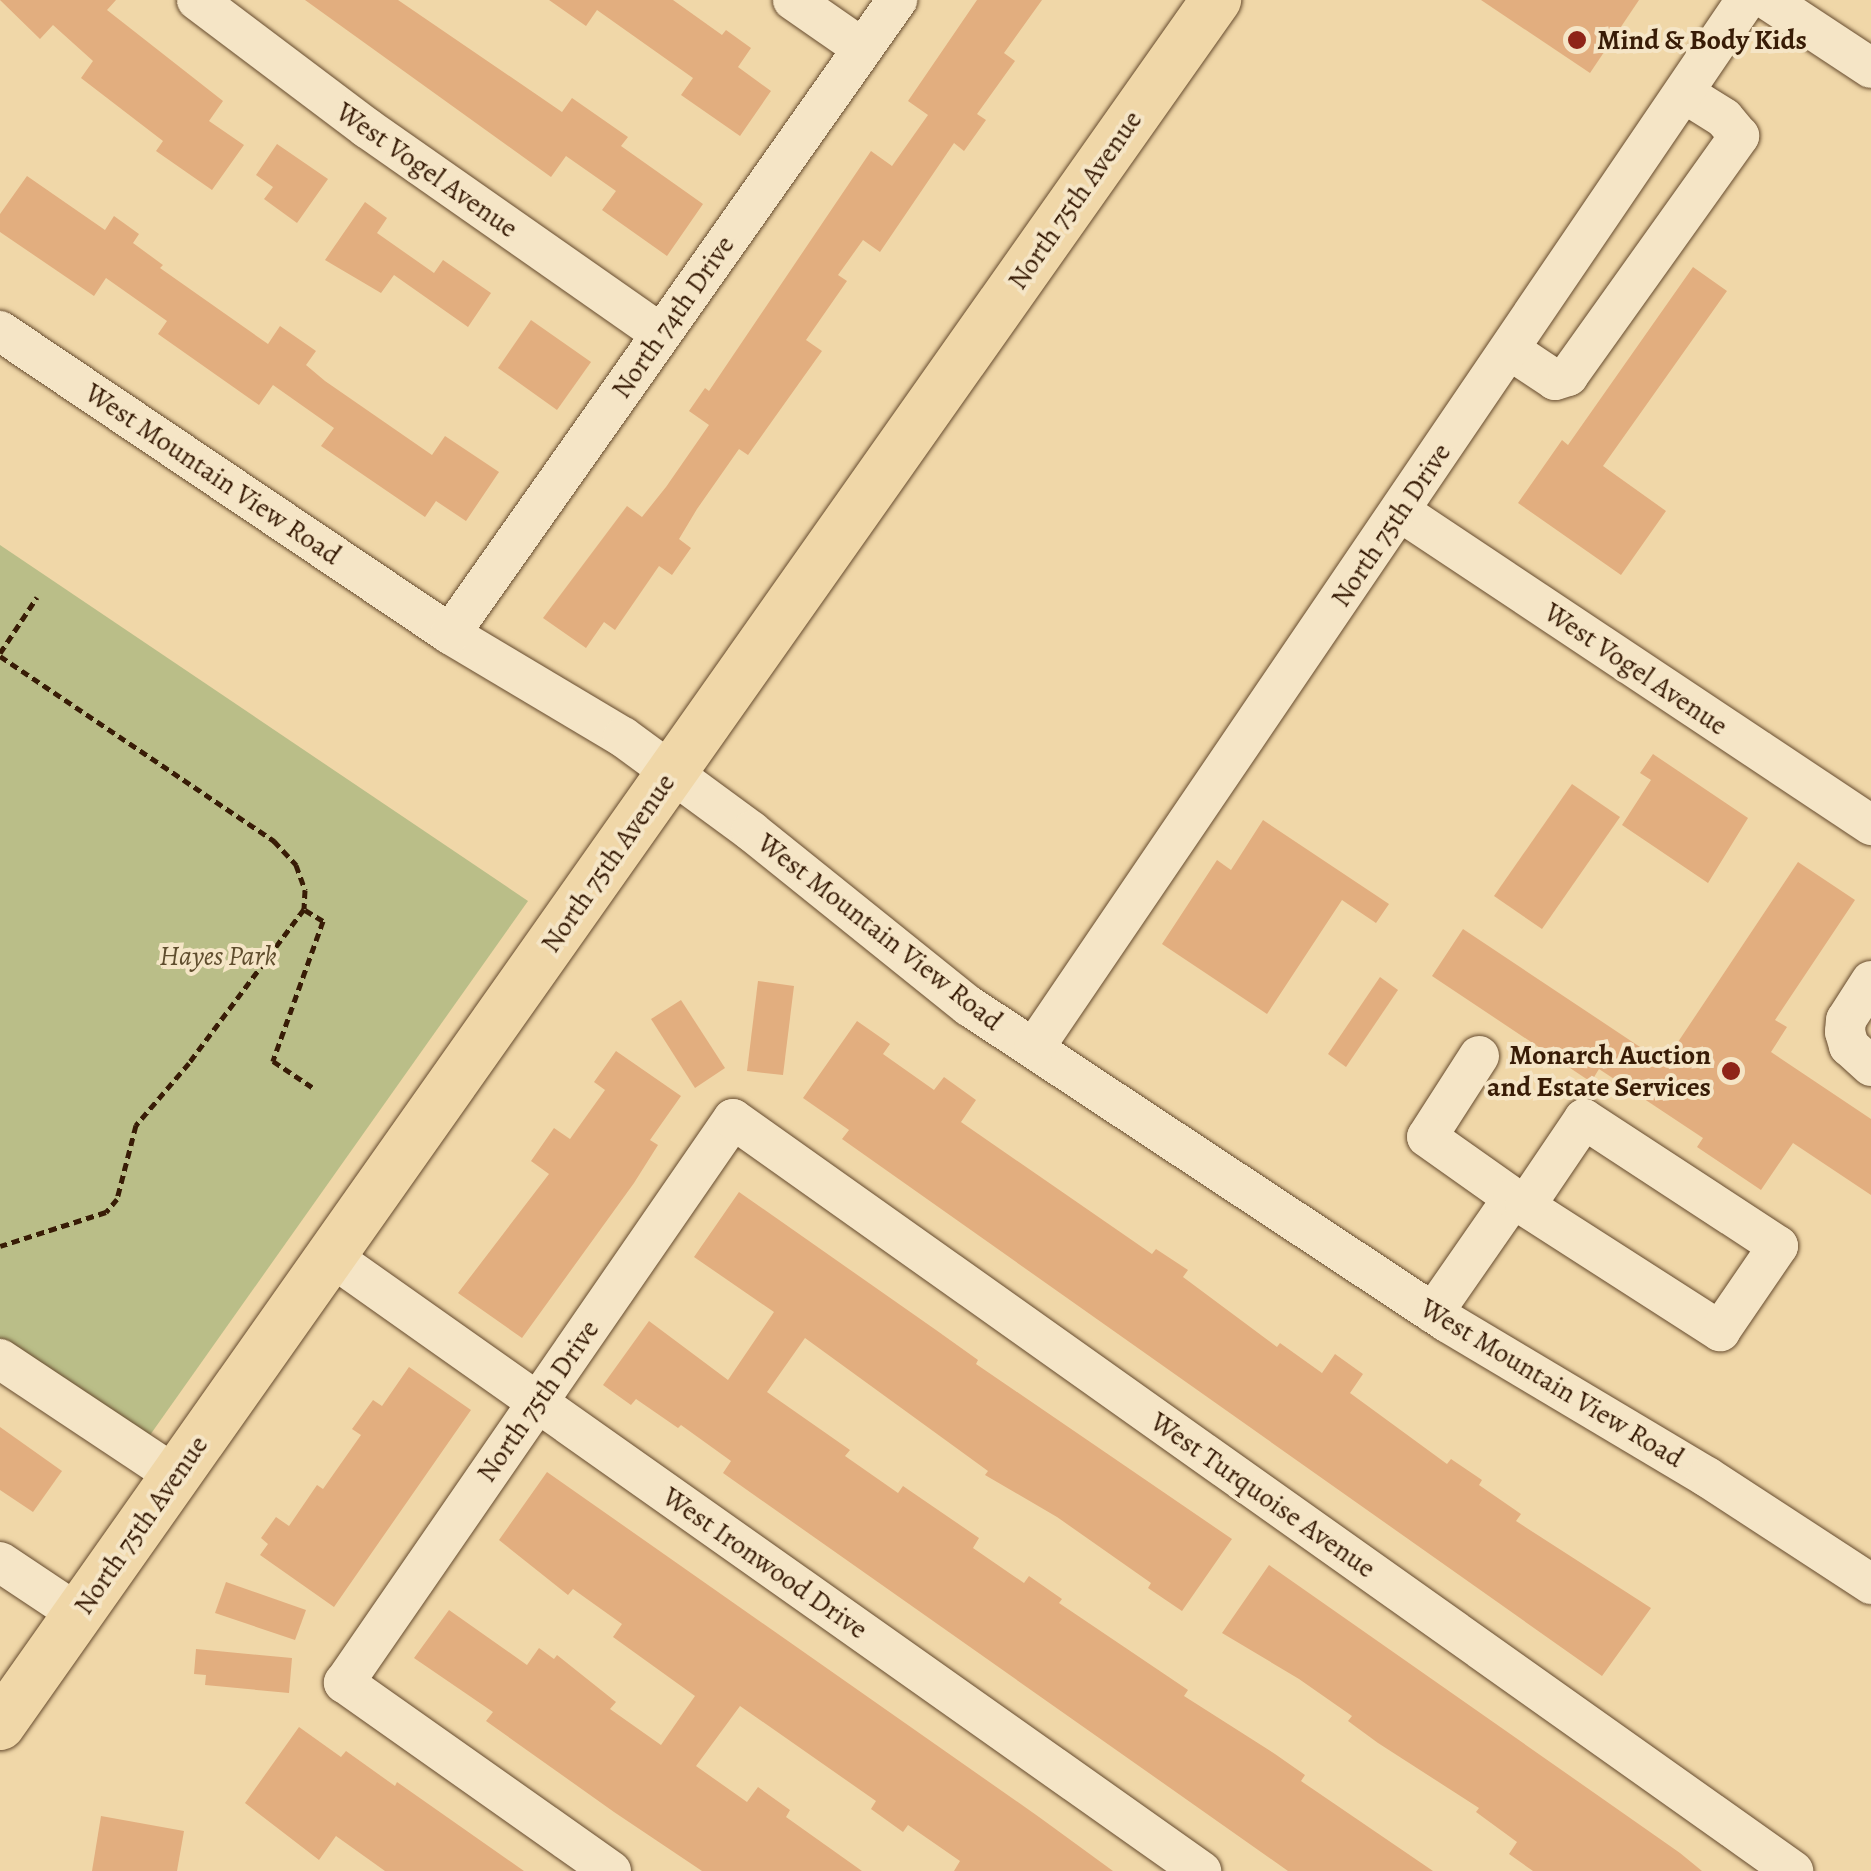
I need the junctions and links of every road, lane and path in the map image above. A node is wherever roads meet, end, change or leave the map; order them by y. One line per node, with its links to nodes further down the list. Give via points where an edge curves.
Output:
1 (196, 0): 11 (street, West Vogel Avenue)
2 (793, 0): 7 (street)
3 (896, 0): 7 (street, North 74th Drive)
4 (1216, 0): 17 (main road, North 75th Avenue)
5 (1746, 0): 9 (street, North 75th Drive)
6 (1768, 0): 8 (street)
7 (862, 48): 11 (street, North 74th Drive)
8 (1871, 68)
9 (1684, 92): 12 (street, North 75th Drive); 12 (street, via 1739,136 1568,376 1555,380)
10 (0, 331): 15 (street, West Mountain View Road)
11 (661, 334): 15 (street, North 74th Drive)
12 (1510, 350): 13 (street, North 75th Drive)
13 (1401, 512): 18 (street, West Vogel Avenue); 21 (street, North 75th Drive)
14 (37, 597): 16 (path)
15 (450, 634): 17 (street, West Mountain View Road)
16 (0, 654): 19 (path, via 274,840 296,865)
17 (672, 773): 21 (street, West Mountain View Road, via 969,1006); 28 (main road, North 75th Avenue)
18 (1871, 825)
19 (304, 909): 24 (path, via 323,921 273,1060); 27 (path, via 136,1125 116,1199 106,1212)
20 (1871, 981): 23 (street, via 1845,1032 1849,1046)
21 (1034, 1048): 29 (street, West Mountain View Road)
22 (1478, 1056): 26 (street, via 1427,1137)
23 (1871, 1066)
24 (312, 1088)
25 (734, 1119): 31 (street, North 75th Drive); 39 (street, West Turquoise Avenue)
26 (1519, 1202): 26 (street, via 1720,1330 1778,1246 1584,1118); 29 (street)
27 (0, 1246)
28 (329, 1255): 31 (street, West Ironwood Drive); 32 (main road, North 75th Avenue)
29 (1433, 1313): 34 (street, West Mountain View Road, via 1707,1476)
30 (0, 1358): 32 (street)
31 (538, 1402): 37 (street, North 75th Drive, via 344,1683); 38 (street, West Ironwood Drive)
32 (176, 1476): 35 (main road, North 75th Avenue)
33 (0, 1562): 35 (street)
34 (1871, 1584)
35 (78, 1614): 36 (main road, North 75th Avenue)
36 (0, 1725)
37 (610, 1871)
38 (1201, 1871)
39 (1793, 1871)

